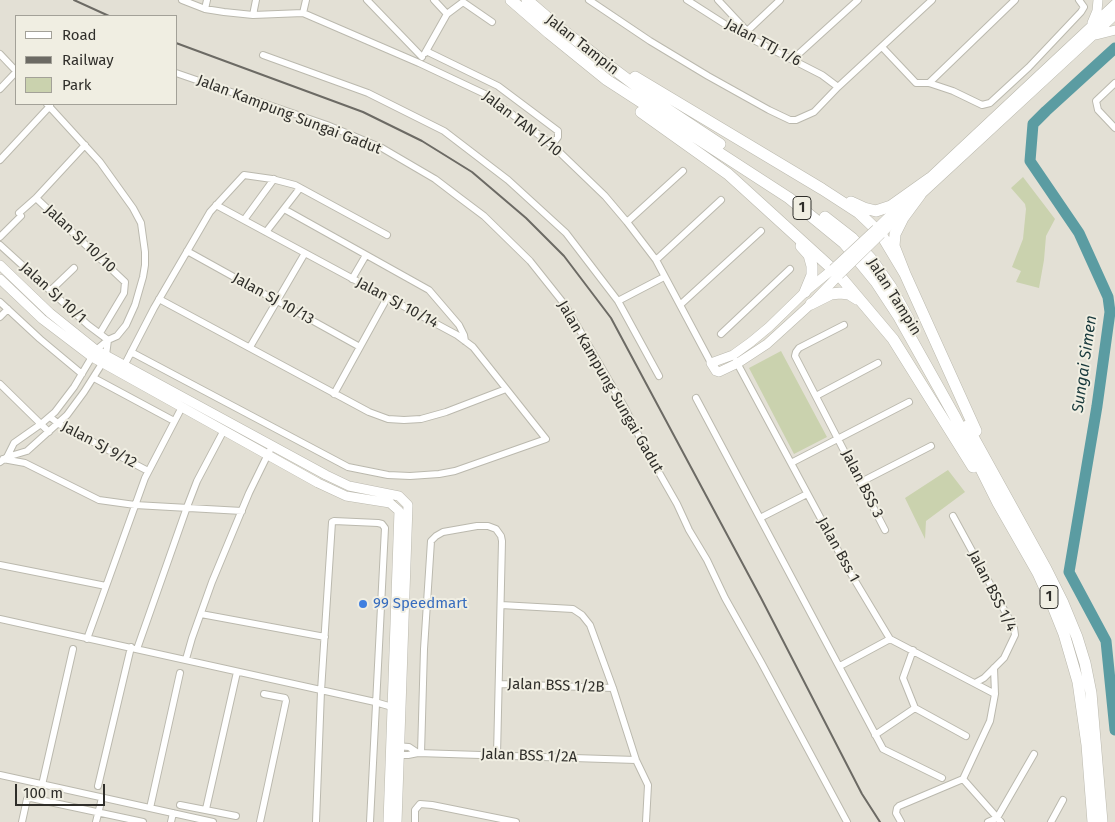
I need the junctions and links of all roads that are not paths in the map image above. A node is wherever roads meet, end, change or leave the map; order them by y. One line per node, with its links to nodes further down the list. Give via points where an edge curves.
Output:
1 (182, 0): 20 (street, Jalan TAN 1/10)
2 (207, 0): 20 (street)
3 (256, 0): 23 (street)
4 (306, 0): 21 (street)
5 (367, 0): 31 (street)
6 (434, 0): 22 (street)
7 (511, 0): 37 (highway, Jalan Tampin / 1)
8 (527, 0): 33 (highway, Jalan Tampin / 1)
9 (589, 0): 40 (street, via 689,65 790,120 814,112)
10 (687, 0): 26 (street, Jalan TTJ 1/6, via 734,30)
11 (718, 0): 26 (street)
12 (780, 0): 26 (street)
13 (858, 0): 32 (street)
14 (1015, 0): 39 (street)
15 (1080, 0): 39 (street, via 1084,7 1081,12 990,103 982,105)
16 (1098, 0): 27 (street)
17 (1104, 0): 19 (street)
18 (930, 1): 28 (street)
19 (1114, 7): 27 (street)
20 (205, 9): 23 (street, Jalan TAN 1/10)
21 (303, 13): 23 (street, Jalan TAN 1/10); 31 (street, Jalan TAN 1/10)
22 (447, 14): 24 (street, via 463,2); 31 (street)
23 (253, 15)
24 (492, 22)
25 (1115, 30): 27 (street)
26 (746, 32): 32 (street, Jalan TTJ 1/6)
27 (1089, 34): 43 (street)
28 (882, 47): 39 (street, via 916,83); 40 (street)
29 (0, 54): 34 (street)
30 (263, 55): 84 (street, via 368,93 444,131 508,180 566,233)
31 (422, 57): 46 (street, Jalan TAN 1/10, via 487,95); 46 (street, via 498,86 558,131)
32 (793, 59): 40 (street, Jalan TTJ 1/6)
33 (603, 62): 52 (highway, via 618,67); 129 (highway, Jalan Tampin / 1, via 818,212 862,248 891,287)
34 (15, 70)
35 (15, 72): 41 (street)
36 (178, 74): 199 (street, Jalan Kampung Sungai Gadut, via 382,148 435,179 484,216 530,261 565,305 620,400)
37 (607, 80): 60 (highway, via 640,111 728,174); 132 (highway, Jalan Tampin / 1, via 788,198 854,254 899,317)
38 (1115, 83): 44 (street, via 1096,101 1098,110)
39 (929, 84)
40 (838, 87)
41 (0, 88)
42 (48, 105): 45 (street); 47 (street)
43 (1004, 113): 49 (street); 53 (street)
44 (1115, 128)
45 (85, 145): 54 (street); 94 (street, via 133,208 144,238 145,265 140,291 126,324 117,336)
46 (552, 145): 59 (street, Jalan TAN 1/10)
47 (0, 160)
48 (683, 171): 59 (street)
49 (929, 179): 52 (highway, via 891,206 876,211); 63 (street)
50 (274, 180): 51 (street); 56 (street, via 244,175); 58 (street)
51 (300, 188): 57 (street); 64 (street)
52 (822, 189): 63 (highway, via 859,213)
53 (920, 195): 63 (street); 75 (highway, via 895,234 894,246)
54 (36, 198): 65 (street); 92 (street, Jalan SJ 10/10, via 125,282 124,293)
55 (721, 200): 70 (street)
56 (216, 205): 58 (street, Jalan SJ 10/14); 67 (street)
57 (284, 209): 62 (street); 69 (street)
58 (244, 220): 62 (street, Jalan SJ 10/14)
59 (627, 222): 70 (street, Jalan TAN 1/10)
60 (785, 226): 74 (highway); 80 (highway, via 808,255 812,266 812,276)
61 (761, 231): 88 (street)
62 (266, 232): 68 (street, Jalan SJ 10/14)
63 (878, 232): 74 (street, bridge); 75 (highway)
64 (386, 236)
65 (0, 237)
66 (0, 245): 79 (street, Jalan SJ 10/1)
67 (187, 251): 82 (street); 83 (street, Jalan SJ 10/13)
68 (305, 253): 78 (street, Jalan SJ 10/14); 83 (street)
69 (366, 255): 78 (street); 95 (street, via 429,290 459,325)
70 (656, 260): 76 (street, Jalan TAN 1/10)
71 (0, 265): 99 (street)
72 (74, 268): 79 (street)
73 (790, 269): 93 (street)
74 (836, 272): 80 (street); 86 (highway); 87 (street)
75 (905, 274): 129 (highway, via 992,462)
76 (664, 277): 84 (street); 88 (street, Jalan TAN 1/10)
77 (0, 279): 99 (street, via 42,320)
78 (352, 279): 81 (street, Jalan SJ 10/14)
79 (50, 290): 92 (street, Jalan SJ 10/1)
80 (805, 292): 100 (street, via 769,327)
81 (387, 298): 95 (street, Jalan SJ 10/14); 96 (street)
82 (160, 299): 97 (street); 98 (street)
83 (277, 301): 96 (street, Jalan SJ 10/13); 97 (street)
84 (618, 301): 107 (street)
85 (0, 302): 89 (street)
86 (862, 303): 87 (highway, via 840,292); 132 (highway, via 892,340)
87 (811, 304): 102 (street, via 767,344)
88 (680, 305): 105 (street, Jalan TAN 1/10)
89 (8, 309): 90 (street); 106 (street)
90 (0, 317)
91 (844, 325): 112 (street, Jalan BSS 3, via 796,352 795,356)
92 (100, 333): 94 (street, Jalan SJ 10/1)
93 (721, 334)
94 (108, 340): 99 (street); 101 (street)
95 (465, 341): 110 (street, Jalan SJ 10/14)
96 (360, 346): 111 (street)
97 (250, 347): 111 (street)
98 (132, 352): 104 (street); 110 (street, Jalan SJ 10/14, via 348,467 388,475 456,471 546,439)
99 (94, 353): 101 (street); 106 (street)
100 (732, 355): 102 (street, Jalan Bss 1); 105 (street)
101 (104, 359): 104 (street); 108 (street); 115 (street)
102 (738, 363): 105 (street, via 719,372); 127 (street, Jalan Bss 1)
103 (878, 363): 112 (street)
104 (125, 364): 123 (street)
105 (711, 364)
106 (82, 374): 116 (street)
107 (659, 376)
108 (94, 378): 117 (street); 119 (street)
109 (0, 384): 118 (street)
110 (506, 389): 111 (street, via 446,412 404,420 388,419 369,412)
111 (334, 394)
112 (816, 396): 122 (street, Jalan BSS 3)
113 (696, 398): 137 (street)
114 (909, 402): 122 (street)
115 (182, 407): 117 (street); 120 (street)
116 (50, 417): 118 (street); 119 (street, Jalan SJ 9/12)
117 (174, 421): 128 (street)
118 (42, 424): 121 (street); 126 (street, via 14,444)
119 (59, 424): 121 (street); 128 (street, Jalan SJ 9/12)
120 (224, 430): 125 (street); 134 (street)
121 (49, 432): 126 (street, via 27,451)
122 (838, 439): 127 (street); 130 (street, Jalan BSS 3)
123 (272, 446): 125 (street); 167 (street, via 349,486 399,496 408,505)
124 (931, 446): 130 (street)
125 (268, 455): 135 (street); 163 (street, via 346,496 390,503 399,511)
126 (3, 459): 133 (street, via 25,463 99,500)
127 (791, 463): 131 (street, Jalan Bss 1)
128 (148, 471): 133 (street)
129 (994, 474): 205 (highway, Jalan Tampin / 1, via 1063,602 1077,637 1091,693)
130 (861, 482): 138 (street, Jalan BSS 3)
131 (807, 494): 137 (street); 146 (street, Jalan Bss 1)
132 (998, 503): 161 (highway, 1, via 1052,604 1072,658)
133 (136, 505): 134 (street); 140 (street)
134 (187, 507): 135 (street); 147 (street)
135 (242, 511): 142 (street)
136 (953, 516): 152 (street, Jalan BSS 1/4, via 1016,635 1004,658)
137 (760, 518): 151 (street)
138 (886, 530)
139 (0, 565): 140 (street)
140 (106, 586): 145 (street)
141 (501, 605): 156 (street); 157 (street, via 573,609 582,615 590,625); 168 (street, via 502,542 496,529 477,526 436,536 432,541)
142 (201, 614): 144 (street); 150 (street)
143 (0, 619): 145 (street)
144 (325, 637): 158 (street); 162 (street, via 332,522 382,524 385,528)
145 (86, 639): 147 (street)
146 (890, 639): 149 (street); 151 (street)
147 (134, 648): 150 (street); 176 (street)
148 (73, 650): 175 (street)
149 (913, 650): 155 (street); 164 (street, via 903,678)
150 (186, 659): 153 (street)
151 (840, 666): 165 (street)
152 (994, 668): 155 (street, Jalan BSS 1/4); 160 (street)
153 (237, 672): 158 (street); 181 (street)
154 (180, 673): 180 (street)
155 (975, 683): 160 (street)
156 (499, 684): 157 (street, Jalan BSS 1/2B); 170 (street)
157 (613, 688): 171 (street)
158 (321, 691): 162 (street); 192 (street)
159 (264, 694): 191 (street, via 285,698 286,701)
160 (995, 694): 174 (street, via 990,721)
161 (1080, 699): 203 (highway); 204 (highway, 1)
162 (375, 702): 163 (street); 193 (street)
163 (392, 707): 167 (street)
164 (915, 708): 165 (street); 166 (street)
165 (875, 735): 173 (street, via 883,749)
166 (966, 736)
167 (395, 750): 168 (street, Jalan BSS 1/2A, via 409,748); 194 (street); 195 (street)
168 (419, 753): 170 (street, Jalan BSS 1/2A)
169 (1034, 754): 185 (street)
170 (497, 755): 171 (street, Jalan BSS 1/2A)
171 (636, 760): 198 (street, via 648,785)
172 (0, 775): 175 (street)
173 (942, 778)
174 (963, 779): 185 (street); 200 (street, via 899,806 896,811)
175 (42, 784): 177 (street)
176 (98, 786)
177 (102, 798): 180 (street); 182 (street)
178 (1062, 800): 202 (street)
179 (180, 805): 181 (street)
180 (150, 808): 183 (street)
181 (206, 809): 184 (street)
182 (98, 812): 186 (street, via 28,798); 187 (street); 188 (street)
183 (173, 813): 189 (street); 190 (street)
184 (236, 816)
185 (999, 820): 201 (street)
186 (22, 822)
187 (96, 822)
188 (143, 822)
189 (171, 822)
190 (213, 822)
191 (260, 822)
192 (316, 822)
193 (370, 822)
194 (388, 822)
195 (397, 822)
196 (415, 822): 197 (street, via 415,810 420,804)
197 (516, 822)
198 (646, 822)
199 (847, 822)
200 (901, 822)
201 (988, 822)
202 (1052, 822)
203 (1086, 822)
204 (1094, 822)
205 (1102, 822)

